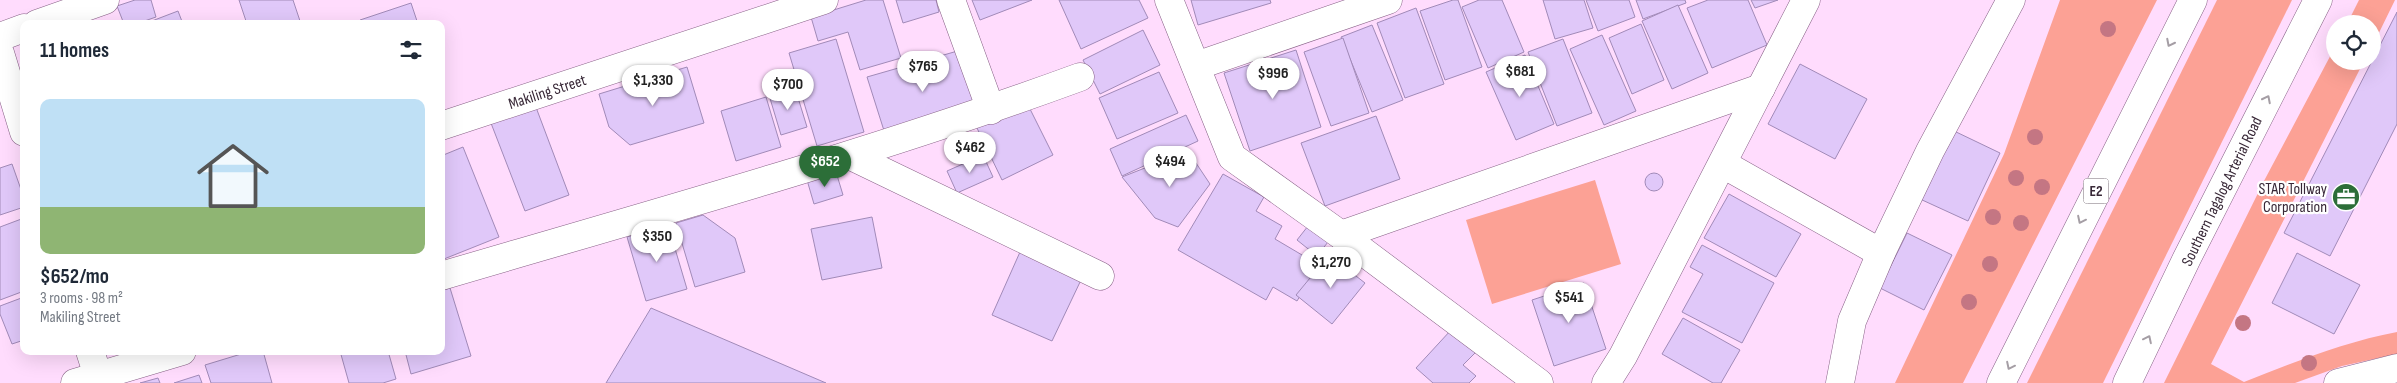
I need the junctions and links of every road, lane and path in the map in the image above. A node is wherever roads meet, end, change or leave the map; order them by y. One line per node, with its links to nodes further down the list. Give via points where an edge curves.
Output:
1 (104, 0): 10 (main road)
2 (824, 0): 19 (main road, Makiling Street)
3 (951, 0): 17 (main road)
4 (1169, 0): 14 (main road)
5 (1388, 0): 14 (main road)
6 (1806, 0): 16 (main road)
7 (2011, 0): 23 (main road, via 1930,151)
8 (2192, 0): 32 (main road, E2, one-way to 32)
9 (2318, 0): 33 (main road, Southern Tagalog Arterial Road, one-way to 9)
10 (48, 20)
11 (20, 30): 12 (main road)
12 (0, 37)
13 (0, 53): 18 (main road)
14 (1196, 66): 22 (main road, via 1232,156)
15 (1080, 77): 17 (main road)
16 (1761, 88): 21 (main road); 22 (main road)
17 (991, 110): 20 (main road)
18 (20, 119)
19 (445, 125)
20 (851, 156): 24 (main road); 25 (main road)
21 (1723, 164): 23 (main road); 30 (main road)
22 (1342, 235): 29 (main road)
23 (1881, 253): 31 (main road, via 1852,321)
24 (445, 275)
25 (1100, 276)
26 (162, 355): 28 (main road)
27 (2397, 368): 34 (main road)
28 (88, 370)
29 (1539, 383)
30 (1606, 383)
31 (1840, 383)
32 (2001, 383)
33 (2127, 383)
34 (2338, 383)

